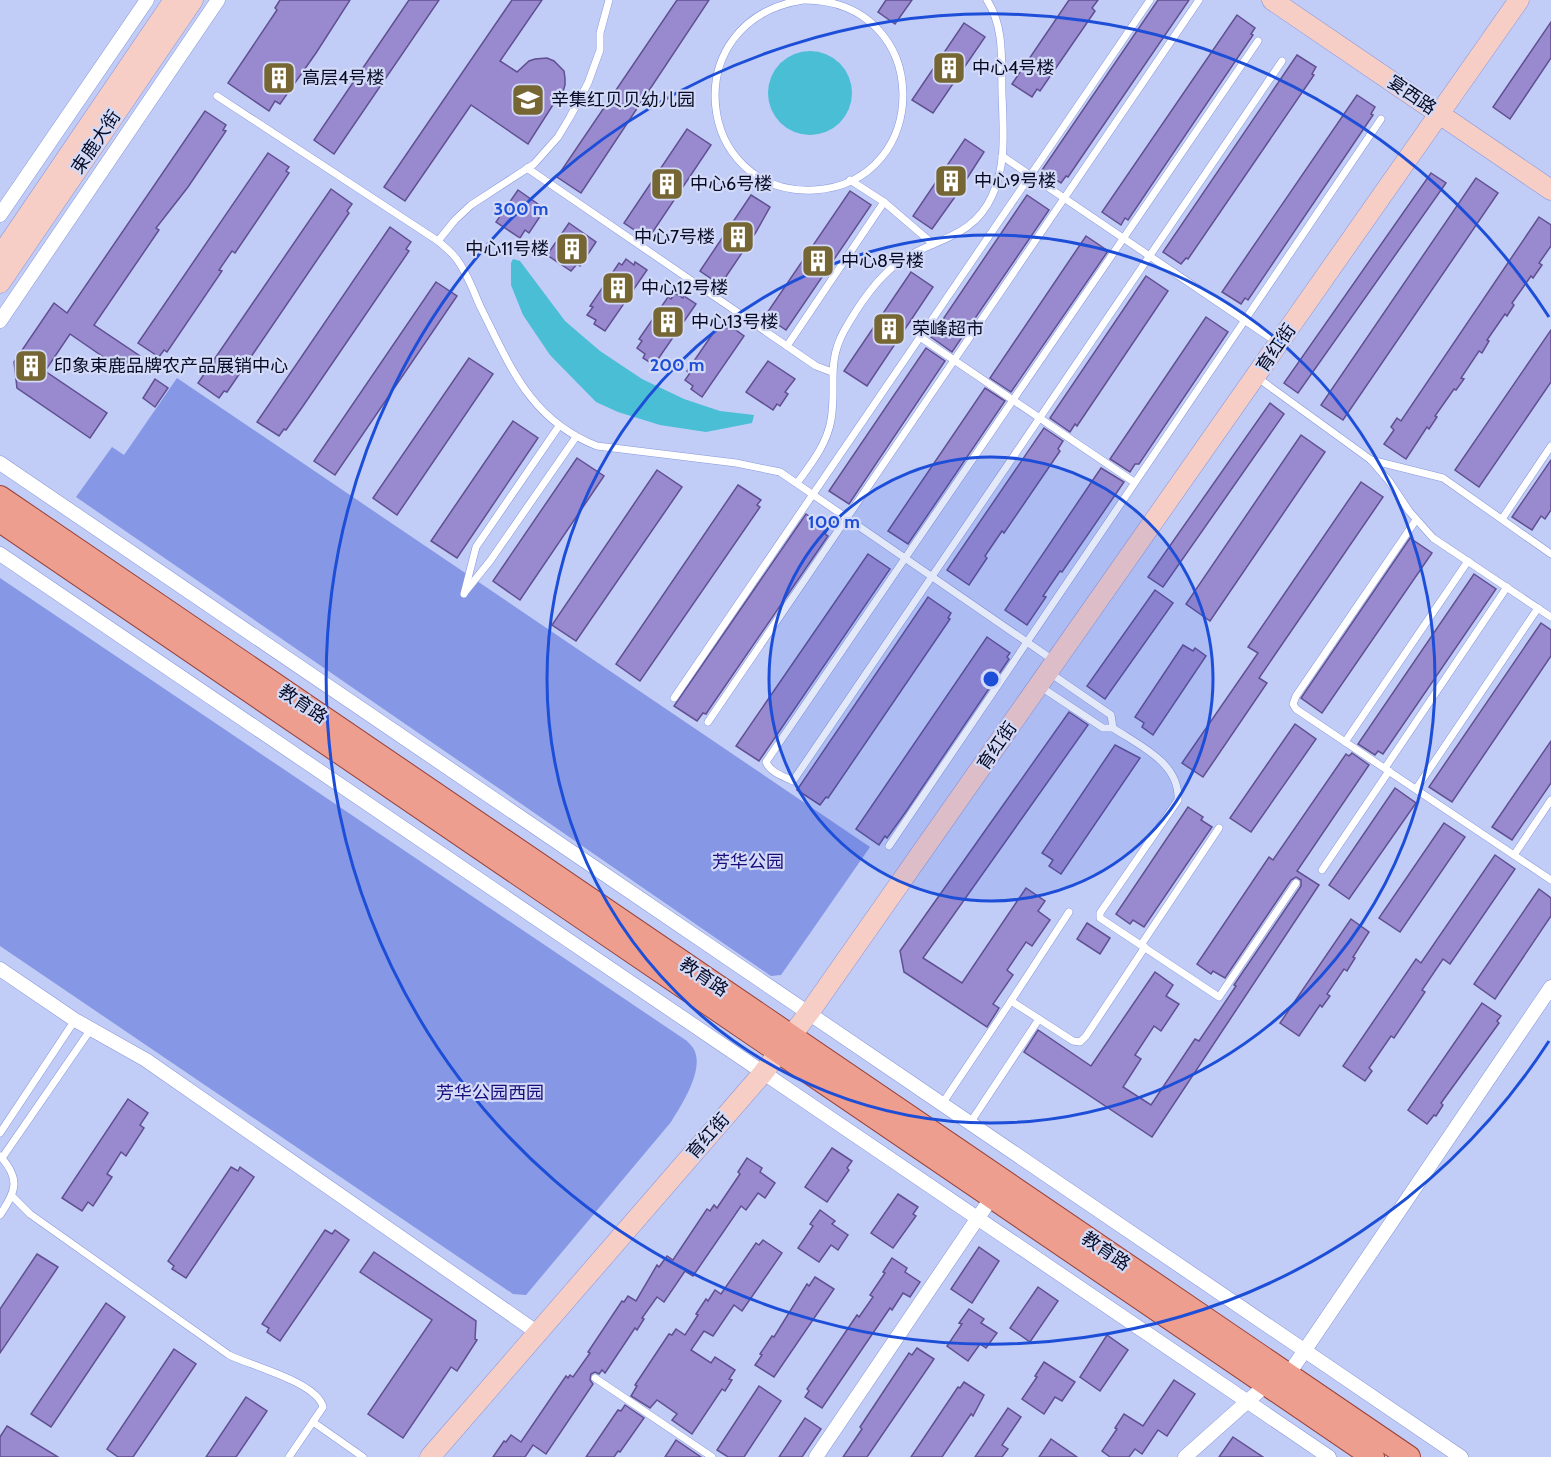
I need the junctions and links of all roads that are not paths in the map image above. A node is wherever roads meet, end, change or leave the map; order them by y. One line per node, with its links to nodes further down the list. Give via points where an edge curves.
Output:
1 (147, 0): 24 (street)
2 (174, 0): 28 (street, 束鹿大街)
3 (193, 0): 30 (street, 束鹿大街)
4 (218, 0): 32 (street)
5 (609, 0): 18 (lane, via 600,33 600,50 588,83 558,136)
6 (804, 0): 20 (lane, via 844,6 868,21 889,43 901,71 904,101 897,131 881,157); 20 (lane, via 762,12 730,42 718,69 716,112 734,154 770,182 814,190)
7 (987, 0): 17 (lane, via 1000,31)
8 (1150, 0): 19 (lane)
9 (1199, 0): 22 (lane)
10 (1272, 0): 15 (street, 宴西路)
11 (1519, 0): 15 (street, 育红街)
12 (1258, 41): 25 (lane)
13 (1282, 61): 29 (lane)
14 (217, 96): 26 (lane)
15 (1439, 114): 21 (street, 宴西路); 34 (street, 育红街)
16 (1381, 119): 31 (lane)
17 (1002, 156): 19 (lane); 27 (lane, via 998,181 984,211 961,231)
18 (527, 168): 26 (lane, via 471,206); 35 (lane)
19 (1030, 175): 22 (lane); 33 (lane)
20 (850, 180): 23 (lane)
21 (1551, 190)
22 (1064, 198): 25 (lane); 36 (lane)
23 (884, 202): 27 (lane); 35 (lane)
24 (0, 215)
25 (1124, 238): 29 (lane); 39 (lane)
26 (438, 241): 41 (lane, via 456,257 525,389)
27 (933, 244): 37 (lane, via 895,265 867,295 838,343)
28 (0, 256)
29 (1150, 256): 31 (lane); 40 (lane)
30 (0, 283)
31 (1244, 320): 34 (lane); 46 (lane)
32 (0, 321)
33 (920, 337): 36 (lane); 48 (lane)
34 (1279, 343): 38 (street, 育红街)
35 (787, 346): 37 (lane)
36 (954, 360): 39 (lane); 50 (lane)
37 (832, 372): 47 (lane, via 828,435)
38 (1256, 376): 44 (lane); 63 (street, 育红街)
39 (1013, 400): 40 (lane); 56 (lane)
40 (1039, 418): 46 (lane); 58 (lane)
41 (559, 426): 42 (lane); 42 (lane, via 476,548 464,594)
42 (576, 437): 47 (lane, via 597,446 765,468)
43 (1551, 446): 51 (lane)
44 (1371, 460): 51 (lane, via 1443,478); 52 (lane)
45 (0, 464): 82 (street)
46 (1134, 482): 62 (lane)
47 (798, 483): 48 (lane)
48 (813, 494): 50 (lane); 64 (lane)
49 (0, 497): 86 (main road, 教育路)
50 (847, 518): 56 (lane); 65 (lane)
51 (1502, 519): 55 (lane)
52 (1416, 520): 57 (lane, via 1433,538); 67 (lane, via 1293,704)
53 (0, 521): 86 (main road, 教育路)
54 (0, 554): 87 (street)
55 (1551, 554)
56 (906, 558): 58 (lane); 58 (lane, via 766,762 778,774 793,781)
57 (1468, 561): 59 (lane); 67 (lane)
58 (932, 576): 62 (lane)
59 (1507, 587): 60 (lane); 68 (lane)
60 (1538, 608): 61 (lane); 69 (lane)
61 (1551, 617)
62 (1026, 642): 63 (lane); 72 (lane)
63 (1047, 673): 66 (lane, via 1103,728); 66 (lane, via 1111,715); 82 (street, 育红街)
64 (674, 698)
65 (708, 722)
66 (1113, 728): 78 (lane, via 1163,762 1179,790 1178,800 1100,913 1100,918)
67 (1346, 742): 68 (lane)
68 (1387, 770): 69 (lane); 74 (lane)
69 (1416, 789): 73 (lane)
70 (1551, 800): 73 (lane)
71 (1219, 828): 78 (lane)
72 (889, 846)
73 (1514, 855): 75 (lane)
74 (1322, 870)
75 (1551, 880)
76 (1296, 883): 78 (lane, via 1219,997)
77 (1069, 912): 81 (lane)
78 (1143, 946): 83 (lane, via 1080,1042)
79 (0, 969): 84 (street)
80 (1551, 987): 97 (street)
81 (1011, 1001): 83 (lane); 88 (lane)
82 (808, 1013): 86 (street, 育红街); 88 (street)
83 (1039, 1019): 89 (lane)
84 (75, 1020): 85 (street); 90 (lane)
85 (91, 1029): 91 (lane); 96 (street, via 146,1060)
86 (785, 1044): 87 (street, 育红街); 93 (main road, 教育路); 98 (main road, 教育路)
87 (763, 1073): 95 (street); 96 (street, 育红街)
88 (942, 1104): 89 (street)
89 (970, 1123): 97 (street)
90 (0, 1133)
91 (1, 1157): 92 (lane, via 13,1176)
92 (12, 1196): 94 (lane); 102 (lane, via 30,1215 230,1355 281,1374 317,1396 323,1407)
93 (992, 1197): 95 (street); 100 (main road, 教育路)
94 (0, 1215)
95 (977, 1219): 101 (street); 107 (street)
96 (538, 1333): 105 (street, 育红街)
97 (1304, 1350): 98 (street); 112 (street)
98 (1288, 1375): 111 (main road, 教育路)
99 (595, 1377): 106 (lane)
100 (1267, 1384): 101 (street); 110 (main road, 教育路)
101 (1247, 1402): 108 (street); 109 (street)
102 (313, 1422): 103 (lane); 104 (lane)
103 (289, 1457)
104 (363, 1457)
105 (430, 1457)
106 (712, 1457)
107 (816, 1457)
108 (1185, 1457)
109 (1329, 1457)
110 (1373, 1457)
111 (1409, 1457)
112 (1461, 1457)

